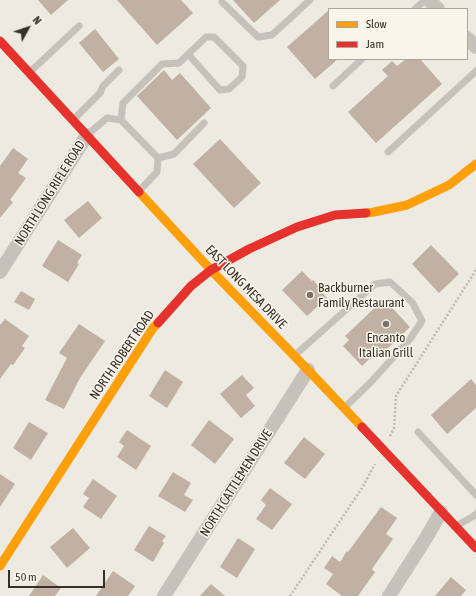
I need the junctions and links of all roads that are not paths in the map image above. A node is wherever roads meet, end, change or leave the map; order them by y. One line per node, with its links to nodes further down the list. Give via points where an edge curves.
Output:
1 (222, 0): 2 (lane, via 258,37 272,35)
2 (310, 0)
3 (425, 0): 5 (lane)
4 (429, 0): 6 (street)
5 (416, 8)
6 (437, 8)
7 (79, 26): 15 (lane)
8 (468, 39): 10 (street)
9 (0, 41): 15 (street, EAST LONG MESA DRIVE)
10 (476, 47)
11 (188, 54): 11 (lane, via 206,37 214,37 243,66 242,77 229,89 220,90); 18 (lane, via 179,63 162,64 123,103)
12 (361, 60): 16 (lane)
13 (119, 70): 17 (lane)
14 (476, 71): 21 (lane)
15 (29, 73): 17 (street, EAST LONG MESA DRIVE)
16 (333, 86)
17 (73, 120): 20 (street, EAST LONG MESA DRIVE)
18 (121, 120): 20 (lane, via 107,118); 22 (lane)
19 (204, 123): 22 (lane, via 174,154)
20 (87, 135): 24 (street, EAST LONG MESA DRIVE); 26 (street, NORTH LONG RIFLE ROAD)
21 (388, 152)
22 (158, 158): 24 (lane, via 157,172)
23 (476, 164): 25 (street, NORTH ROBERT ROAD, via 449,185 407,205 374,212 335,215 297,227 248,249)
24 (138, 191): 25 (street, EAST LONG MESA DRIVE)
25 (211, 270): 27 (street, EAST LONG MESA DRIVE); 36 (street, NORTH ROBERT ROAD, via 191,286 153,328)
26 (0, 272)
27 (294, 356): 28 (street, EAST LONG MESA DRIVE); 29 (lane, via 375,284 390,282 412,302 422,321 410,339)
28 (308, 370): 29 (street, EAST LONG MESA DRIVE); 37 (street, NORTH CATTLEMEN DRIVE)
29 (344, 408): 32 (street, EAST LONG MESA DRIVE)
30 (418, 432): 31 (lane)
31 (476, 495)
32 (441, 512): 34 (street, EAST LONG MESA DRIVE); 38 (street)
33 (476, 514): 34 (lane)
34 (455, 527): 35 (street, EAST LONG MESA DRIVE)
35 (474, 543)
36 (0, 566)
37 (164, 596)
38 (389, 596)

